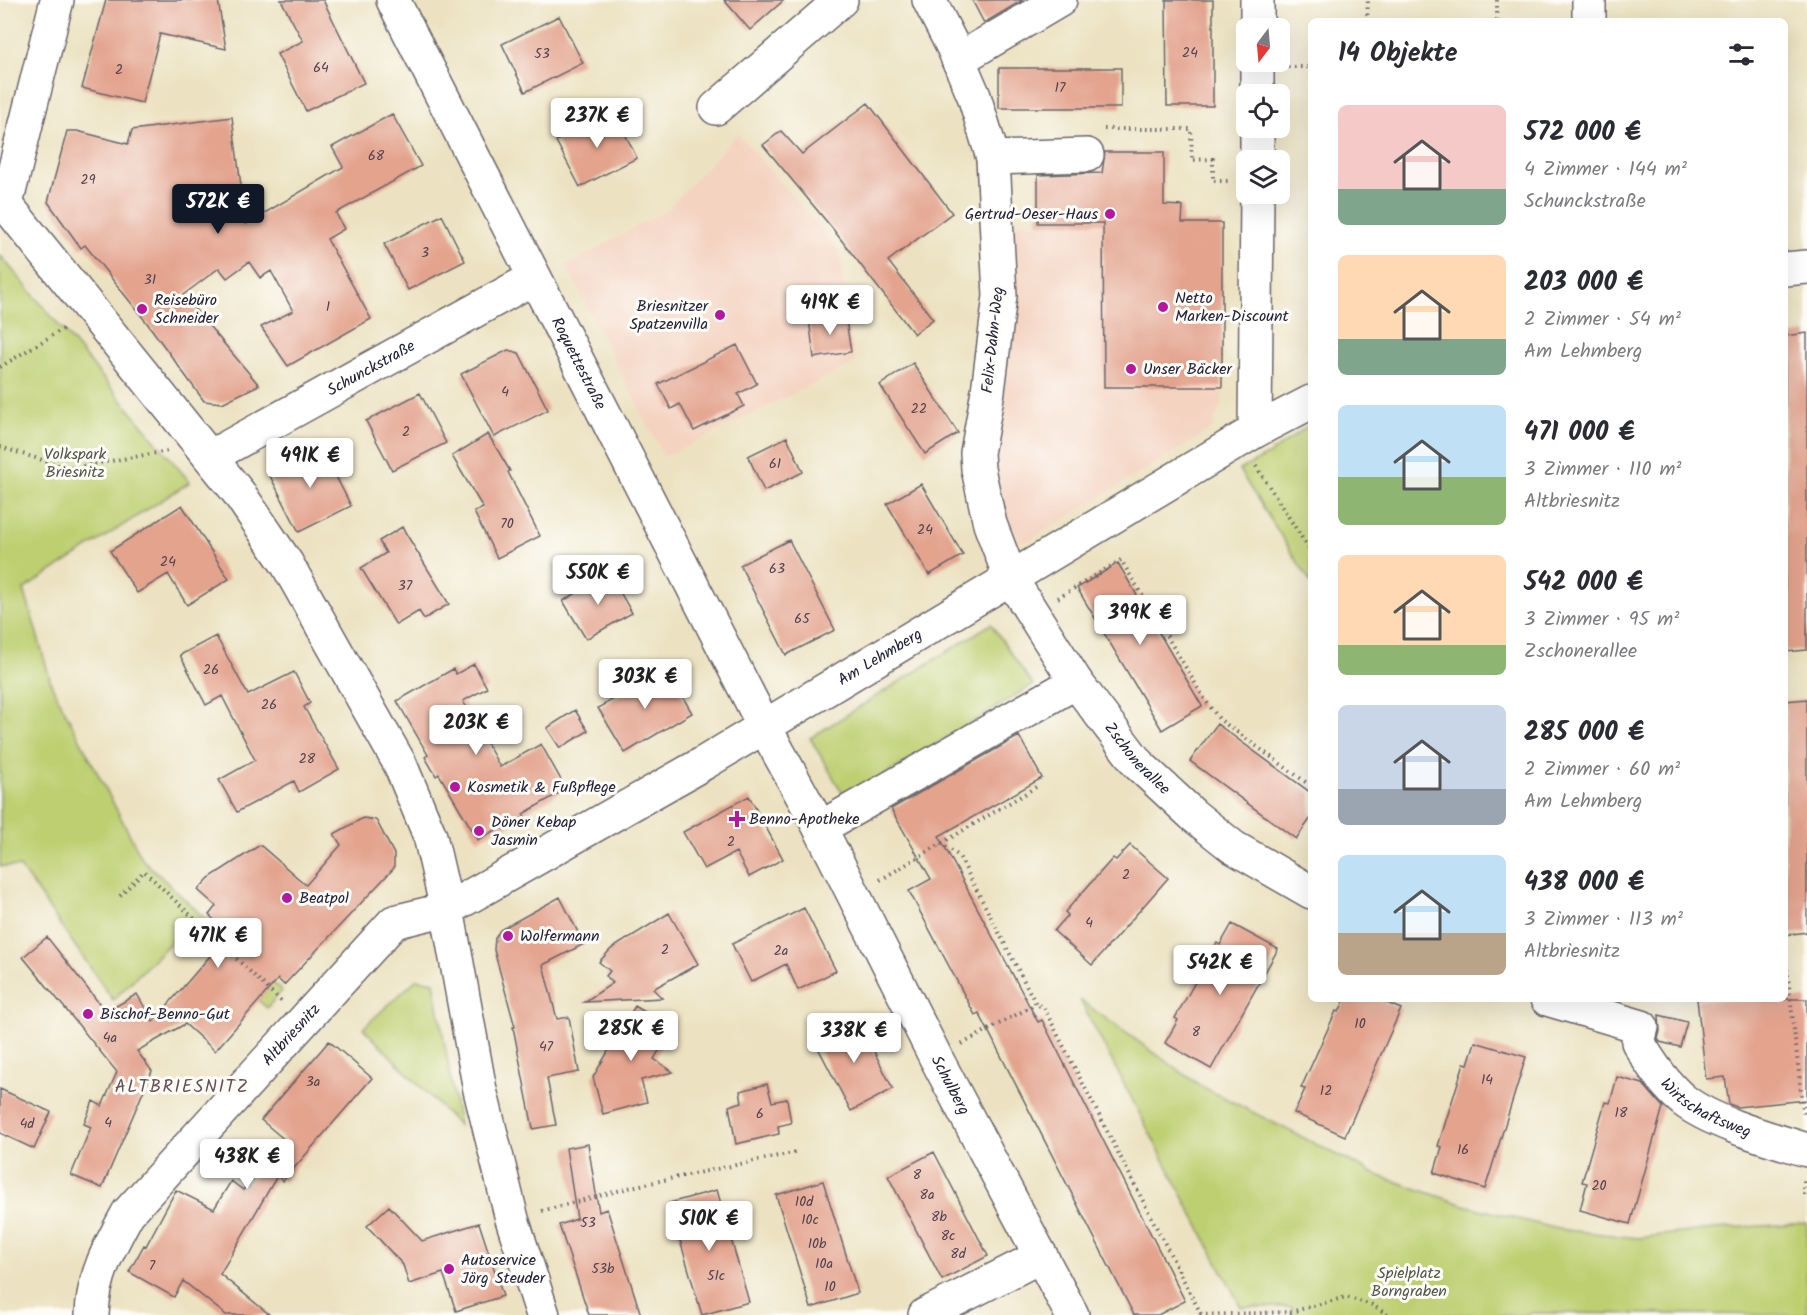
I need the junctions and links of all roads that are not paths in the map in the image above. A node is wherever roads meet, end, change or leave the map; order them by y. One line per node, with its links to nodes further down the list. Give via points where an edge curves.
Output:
1 (57, 0): 14 (street)
2 (393, 0): 18 (street, Roquettestraße)
3 (841, 0): 11 (street)
4 (929, 0): 10 (street, Felix-Dahn-Weg)
5 (1060, 0): 10 (street)
6 (1257, 0): 8 (street)
7 (1589, 0): 9 (street)
8 (1257, 18)
9 (1589, 18)
10 (958, 60): 13 (street, Felix-Dahn-Weg)
11 (716, 108)
12 (1087, 155): 13 (street)
13 (993, 158): 22 (street, Felix-Dahn-Weg, via 1000,296 977,453 990,524)
14 (3, 201): 21 (street)
15 (1257, 204): 20 (street)
16 (1807, 267): 17 (street)
17 (1788, 269)
18 (534, 278): 21 (street, Schunckstraße); 24 (street, Roquettestraße)
19 (1308, 404): 20 (street, Am Lehmberg)
20 (1255, 447): 22 (street, Am Lehmberg)
21 (205, 451): 27 (street, via 287,564 400,764 430,836)
22 (1011, 579): 23 (street, Zschonerallee); 24 (street, Am Lehmberg)
23 (1076, 682): 25 (street); 26 (street, Zschonerallee, via 1138,764 1193,815 1233,847)
24 (764, 726): 25 (street, Schulberg); 27 (street, Am Lehmberg)
25 (820, 828): 30 (street, Schulberg)
26 (1308, 890)
27 (447, 909): 31 (street, Altbriesnitz, via 394,922 128,1213 104,1257); 32 (street, via 480,1090 512,1219)
28 (1557, 1002): 29 (street, Wirtschaftsweg, via 1642,1027 1638,1042 1664,1081 1707,1115)
29 (1806, 1135)
30 (1041, 1256): 33 (street); 34 (street, Schulberg)
31 (92, 1315)
32 (543, 1315)
33 (925, 1315)
34 (1072, 1315)

